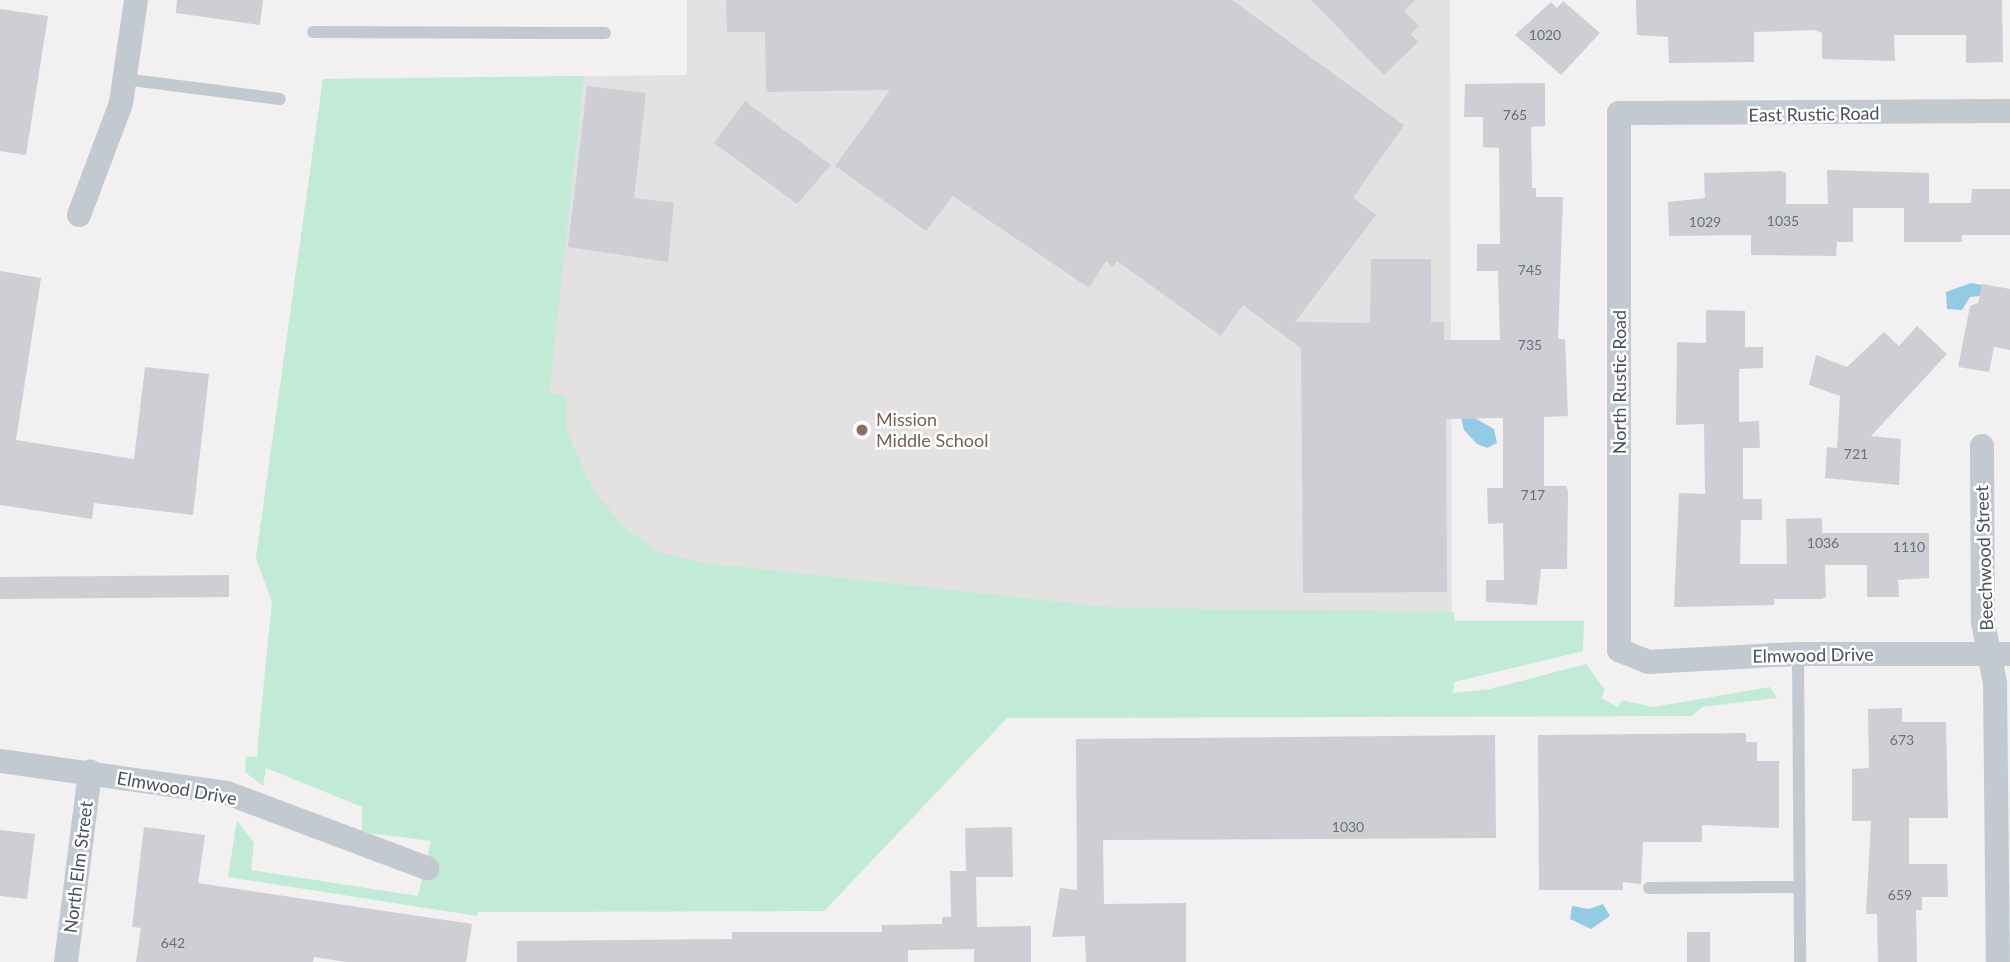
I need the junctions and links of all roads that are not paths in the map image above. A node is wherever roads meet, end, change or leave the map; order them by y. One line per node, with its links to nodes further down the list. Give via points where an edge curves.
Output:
1 (136, 0): 4 (street)
2 (313, 32): 3 (lane)
3 (605, 33)
4 (124, 79): 5 (lane); 8 (street, via 121,103)
5 (280, 99)
6 (2010, 111): 7 (street, East Rustic Road)
7 (1619, 113): 10 (street, North Rustic Road)
8 (79, 215)
9 (1982, 446): 12 (street, Beechwood Street, via 1983,622)
10 (1619, 650): 11 (street, Elmwood Drive, via 1648,662)
11 (1798, 654): 12 (street, Elmwood Drive); 16 (lane)
12 (2000, 654): 20 (street, Beechwood Street, via 1995,683)
13 (0, 761): 14 (street, Elmwood Drive)
14 (90, 772): 15 (street, Elmwood Drive, via 227,793); 18 (street, North Elm Street)
15 (427, 868)
16 (1799, 887): 17 (lane); 19 (lane)
17 (1649, 888)
18 (66, 962)
19 (1800, 962)
20 (1998, 962)

